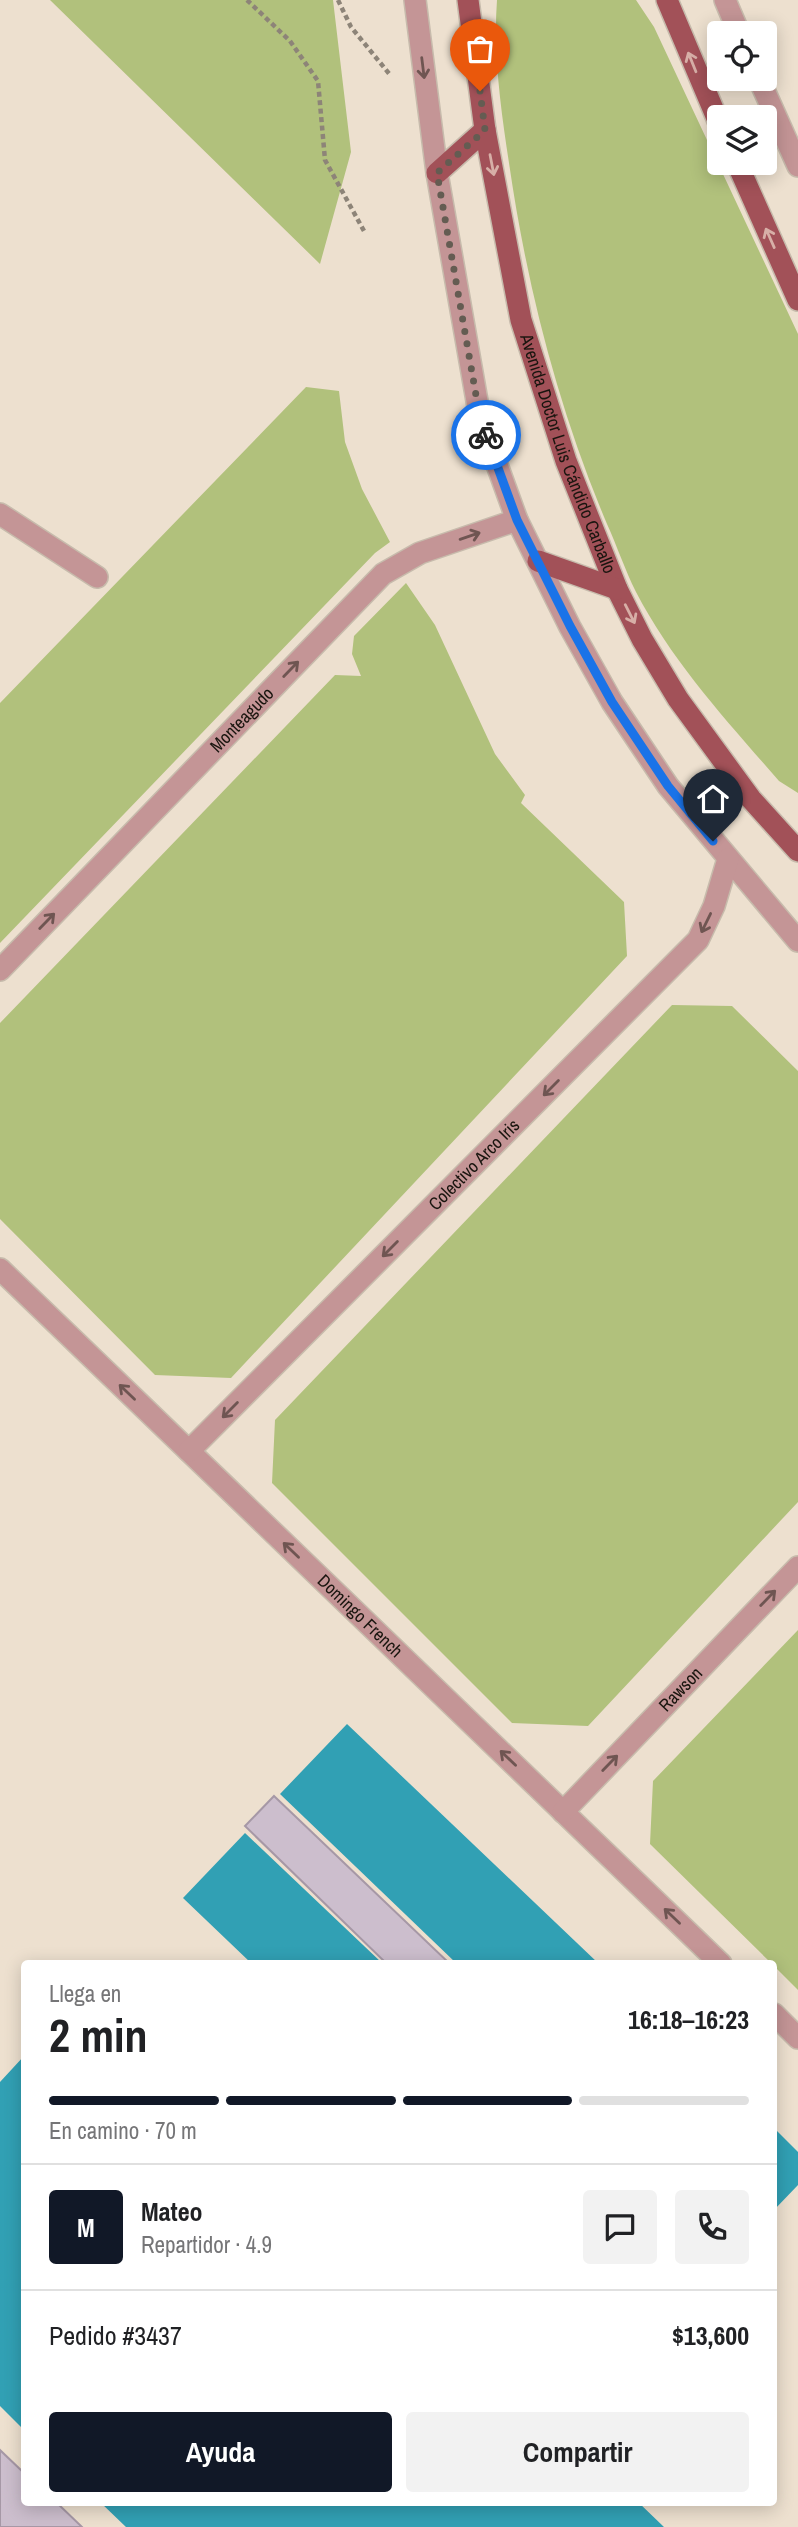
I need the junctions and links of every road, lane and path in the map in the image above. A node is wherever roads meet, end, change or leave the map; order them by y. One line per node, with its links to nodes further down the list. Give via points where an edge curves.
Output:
1 (247, 0): 15 (path, via 290,41 318,81 325,160)
2 (338, 0): 8 (path, via 351,27)
3 (415, 0): 13 (street, one-way to 13)
4 (468, 0): 11 (main road, Avenida Doctor Luis Cándido Carballo)
5 (667, 0): 10 (main road, one-way to 5)
6 (725, 0): 7 (street)
7 (734, 21)
8 (395, 81)
9 (764, 91): 12 (street)
10 (711, 105)
11 (485, 130): 13 (main road); 21 (main road, Avenida Doctor Luis Cándido Carballo, one-way to 21, via 521,320 566,461)
12 (798, 166)
13 (437, 173): 18 (street, via 480,418)
14 (742, 175): 16 (main road, one-way to 14)
15 (364, 231)
16 (798, 300)
17 (0, 514): 20 (street)
18 (517, 520): 19 (street); 27 (street, Monteagudo, one-way to 18, via 383,574 420,553)
19 (538, 561): 21 (main road); 25 (street, via 612,702 668,786)
20 (97, 577)
21 (617, 589): 22 (main road, Avenida Doctor Luis Cándido Carballo, one-way to 22, via 678,699)
22 (751, 799): 23 (main road); 24 (main road, Avenida Doctor Luis Cándido Carballo)
23 (798, 828)
24 (798, 851)
25 (728, 859): 26 (street); 29 (street, Colectivo Arco Iris, one-way to 29, via 698,940)
26 (798, 941)
27 (0, 970)
28 (0, 1269): 29 (street, Domingo French, one-way to 28)
29 (189, 1451): 31 (street, Domingo French, one-way to 29)
30 (798, 1567): 31 (street, Rawson, one-way to 30)
31 (563, 1812): 32 (street, Domingo French, one-way to 31)
32 (717, 1960)
33 (777, 2017): 34 (street)
34 (798, 2038)

